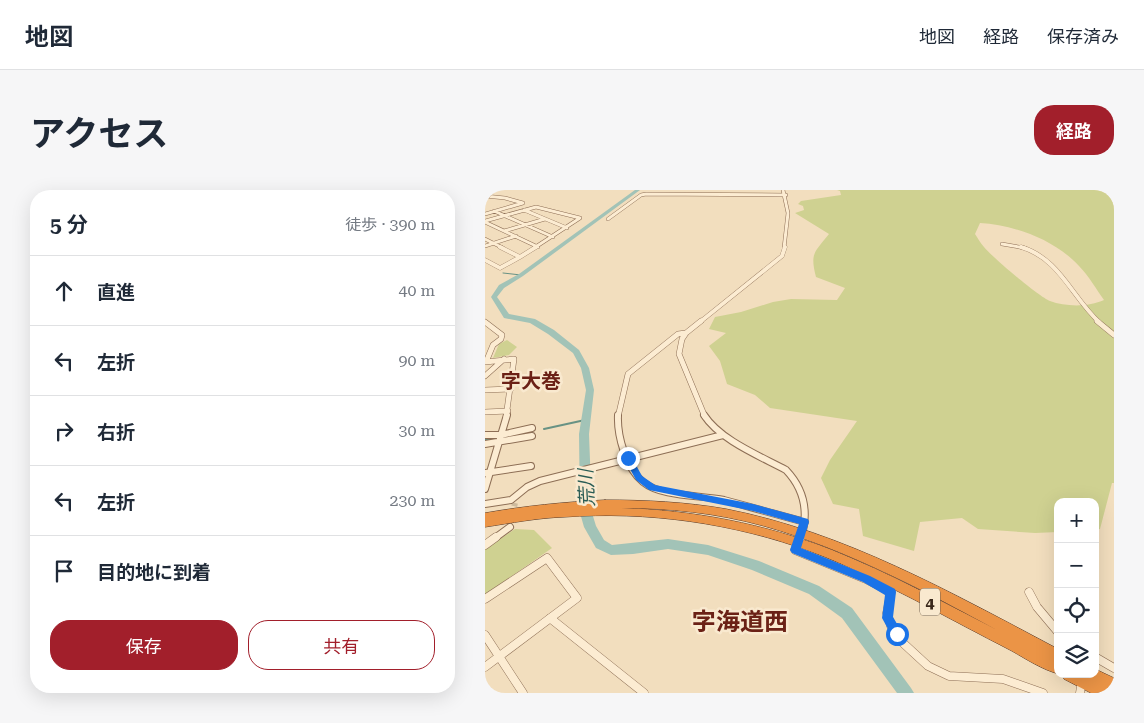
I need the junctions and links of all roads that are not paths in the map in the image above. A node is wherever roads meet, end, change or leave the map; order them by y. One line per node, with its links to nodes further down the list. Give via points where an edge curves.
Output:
1 (783, 190): 2 (street)
2 (786, 195): 9 (street, via 646,194); 24 (street, via 787,222 782,256)
3 (485, 196): 5 (street, via 523,203)
4 (524, 210): 7 (street); 8 (street); 12 (street, via 541,207 580,218)
5 (494, 211): 6 (street); 7 (street)
6 (485, 214)
7 (504, 216): 10 (street); 11 (street)
8 (545, 219): 11 (street); 12 (street)
9 (608, 219)
10 (485, 222): 13 (street)
11 (525, 225): 13 (street); 15 (street)
12 (567, 228): 15 (street)
13 (504, 231): 14 (street)
14 (516, 236): 17 (street); 20 (street)
15 (553, 237): 20 (street)
16 (485, 239): 17 (street)
17 (493, 243): 19 (street); 21 (street)
18 (1002, 244): 25 (street, via 1025,248 1053,263 1085,308)
19 (485, 246)
20 (538, 247): 21 (street)
21 (520, 257): 22 (street, via 500,268)
22 (485, 260)
23 (485, 322): 26 (street, via 502,335)
24 (686, 333): 37 (street, via 679,354 702,412); 41 (street, via 677,334 628,374 618,422 620,440)
25 (1114, 335)
26 (493, 345): 27 (street); 29 (street)
27 (485, 346)
28 (504, 359): 29 (street); 30 (street); 31 (street, via 515,359)
29 (485, 362)
30 (485, 376)
31 (511, 389): 32 (street); 33 (street)
32 (485, 390)
33 (508, 411): 34 (street); 39 (street)
34 (485, 412)
35 (532, 428): 39 (street)
36 (485, 435): 39 (street)
37 (723, 435): 41 (street); 50 (street, via 795,477 805,499)
38 (532, 436): 39 (street)
39 (500, 439): 40 (street); 43 (street)
40 (485, 444)
41 (628, 458): 45 (street, via 540,481 527,487 513,502); 50 (street, via 639,478 653,488 729,502)
42 (531, 466): 43 (street)
43 (488, 472): 44 (street)
44 (485, 489)
45 (485, 504)
46 (545, 511): 47 (highway, 4); 48 (highway, 4); 50 (highway, 4, via 625,511 699,517 739,526); 50 (highway, 4, via 619,504 682,508 746,518)
47 (485, 517)
48 (485, 523)
49 (510, 527): 51 (street)
50 (802, 533): 57 (highway, 4, via 860,556); 60 (highway, 4, via 867,571); 67 (street, via 795,550 891,592 887,618 923,664 943,675 1011,679)
51 (485, 545)
52 (1029, 592): 55 (street)
53 (485, 599): 54 (street, via 547,558 577,598)
54 (550, 618): 58 (street); 66 (street)
55 (1054, 627)
56 (485, 635): 58 (street)
57 (1054, 654)
58 (499, 656): 61 (street); 65 (street)
59 (1099, 659): 62 (street)
60 (1054, 666)
61 (485, 667)
62 (1114, 668)
63 (1085, 683): 64 (highway); 68 (highway)
64 (1114, 685)
65 (523, 693)
66 (644, 693)
67 (1043, 693)
68 (1105, 693)

